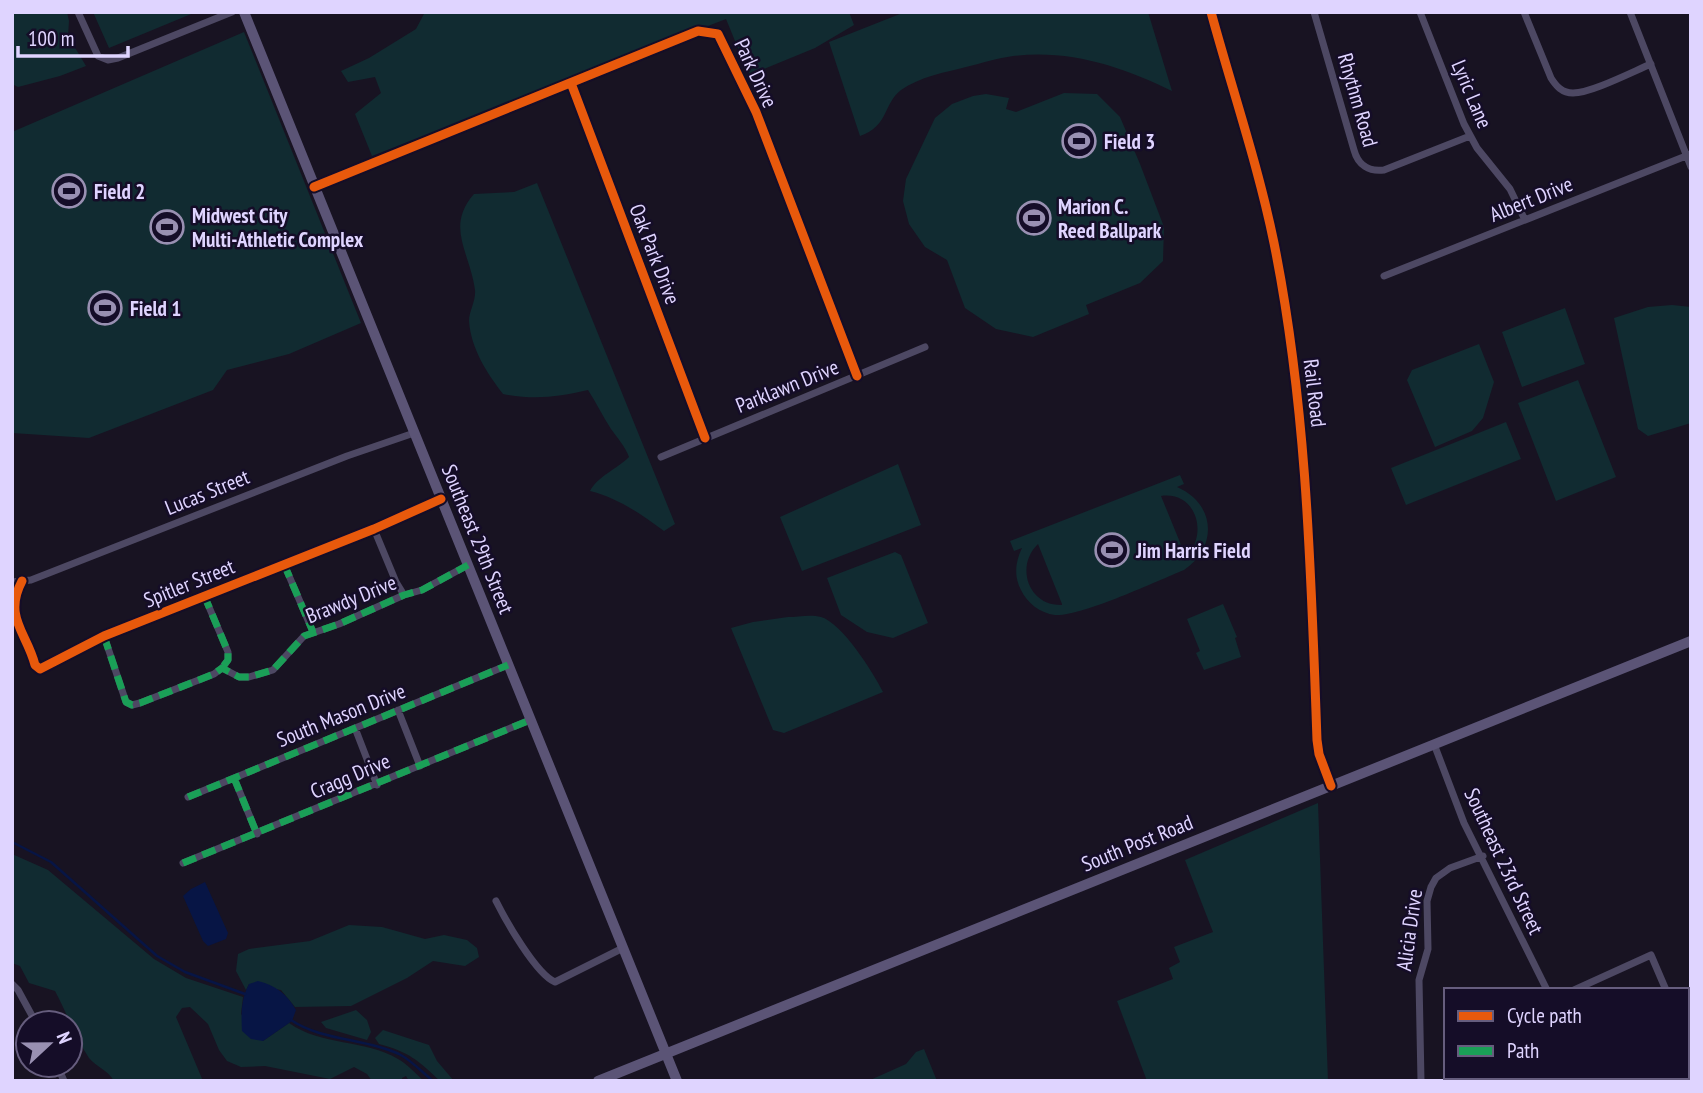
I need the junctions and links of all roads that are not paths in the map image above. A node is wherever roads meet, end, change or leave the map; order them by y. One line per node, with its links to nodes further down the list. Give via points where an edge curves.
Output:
1 (78, 12): 2 (street, via 98,56 108,60)
2 (232, 12)
3 (244, 12): 14 (main road, Southeast 29th Street)
4 (1211, 12): 43 (street, Rail Road, via 1274,243 1296,382 1305,463 1317,740)
5 (1314, 12): 11 (street, Rhythm Road, via 1361,165 1384,170)
6 (1420, 12): 11 (street, Lyric Lane)
7 (1524, 12): 9 (street, via 1551,78 1565,92 1581,92)
8 (1630, 12): 9 (street)
9 (1651, 64): 12 (street)
10 (571, 83): 14 (street, Park Drive); 18 (street, Park Drive, via 698,31 718,34 756,112); 20 (street, Oak Park Drive)
11 (1470, 136): 15 (street, Lyric Lane, via 1510,189)
12 (1688, 155): 13 (street); 15 (street, Albert Drive)
13 (1691, 167)
14 (314, 187): 19 (main road, Southeast 29th Street)
15 (1525, 220): 16 (street, Albert Drive)
16 (1384, 276)
17 (925, 347): 18 (street, Parklawn Drive)
18 (857, 376): 20 (street, Parklawn Drive)
19 (414, 433): 22 (main road, Southeast 29th Street); 26 (street, Lucas Street)
20 (705, 438): 21 (street, Parklawn Drive)
21 (661, 457)
22 (441, 499): 23 (street, Spitler Street); 25 (main road, Southeast 29th Street)
23 (374, 529): 24 (street, Spitler Street); 29 (street)
24 (284, 564): 28 (street, Spitler Street); 31 (street)
25 (468, 565): 29 (street, Brawdy Drive); 34 (main road, Southeast 29th Street)
26 (22, 581): 27 (street, Lucas Street); 30 (street, Spitler Street, via 15,600)
27 (12, 582)
28 (204, 595): 32 (street, Spitler Street); 35 (street, via 228,652)
29 (404, 595): 31 (street, Brawdy Drive)
30 (16, 630): 32 (street, Spitler Street, via 40,669)
31 (313, 632): 35 (street, Brawdy Drive, via 263,674 239,677)
32 (104, 636): 35 (street, via 126,702 132,705)
33 (1691, 641): 39 (main road, South Post Road)
34 (508, 665): 36 (street, South Mason Drive); 37 (main road, Southeast 29th Street)
35 (222, 668)
36 (398, 710): 38 (street, South Mason Drive); 40 (street)
37 (530, 720): 40 (street, Cragg Drive); 49 (main road, Southeast 29th Street)
38 (355, 728): 41 (street, South Mason Drive); 42 (street)
39 (1434, 744): 43 (main road, South Post Road); 46 (street, Southeast 23rd Street, via 1464,822)
40 (421, 766): 42 (street, Cragg Drive)
41 (234, 778): 44 (street, South Mason Drive); 45 (street)
42 (377, 785): 45 (street, Cragg Drive)
43 (1331, 786): 55 (main road, South Post Road)
44 (188, 797)
45 (257, 834): 47 (street, Cragg Drive)
46 (1483, 856): 51 (street, Southeast 23rd Street); 58 (street, Alicia Drive, via 1436,878 1427,901 1428,949 1419,980)
47 (183, 863)
48 (496, 901): 49 (street, via 535,965 555,982)
49 (623, 948): 55 (main road, Southeast 29th Street)
50 (15, 987): 54 (street)
51 (1546, 988)
52 (1578, 988): 53 (street, via 1651,955)
53 (1665, 988)
54 (28, 1009)
55 (666, 1052): 56 (main road, South Post Road); 57 (main road, Southeast 29th Street)
56 (598, 1081)
57 (677, 1081)
58 (1421, 1081)

